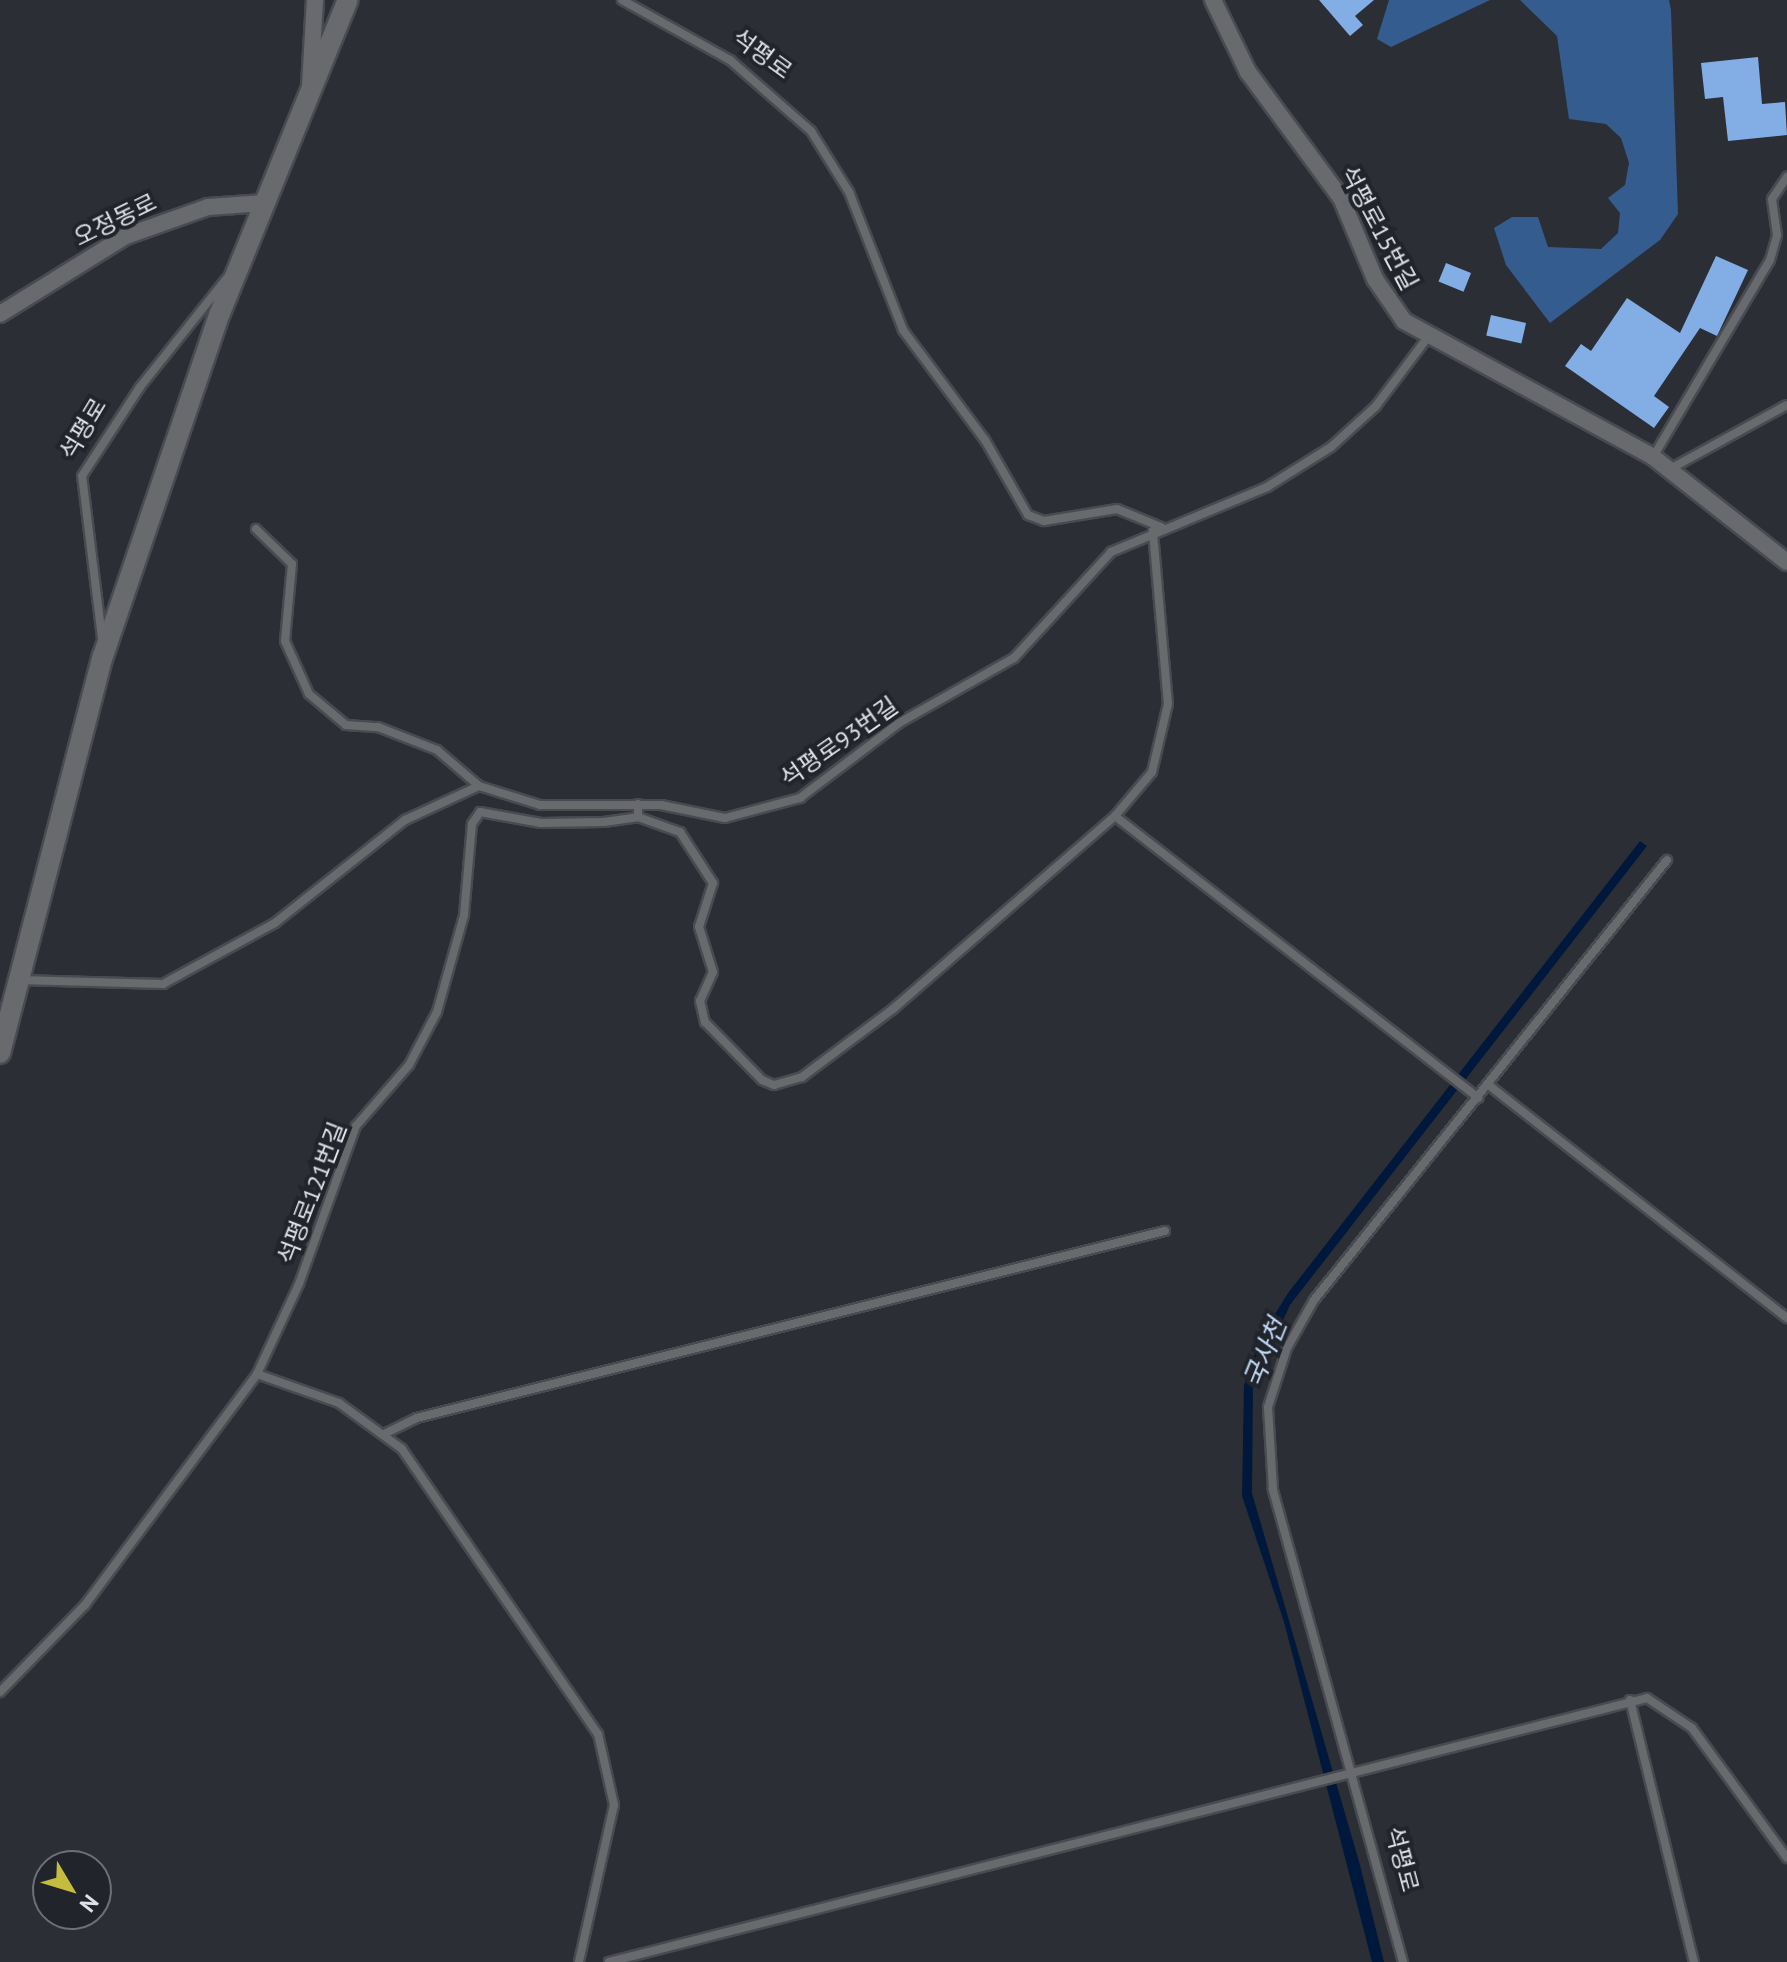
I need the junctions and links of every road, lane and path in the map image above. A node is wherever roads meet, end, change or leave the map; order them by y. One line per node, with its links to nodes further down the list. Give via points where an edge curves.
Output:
1 (315, 0): 5 (street, 석평로)
2 (348, 0): 5 (street)
3 (622, 0): 15 (lane, 석평로, via 730,60 788,105 849,192 903,330 985,440 1028,515 1056,520 1117,509)
4 (1213, 0): 10 (street, 석평로15번길, via 1248,72 1341,198 1386,299)
5 (309, 92): 7 (street, 석평로)
6 (1787, 177): 12 (lane, via 1772,199 1777,235 1770,260)
7 (264, 203): 8 (street, 석평로); 9 (street, 오정동로, via 208,207 126,236)
8 (239, 266): 17 (street, 석평로); 17 (lane, 석평로, via 140,387 82,476)
9 (0, 314)
10 (1428, 337): 12 (street, 석평로15번길); 15 (lane, 석평로93번길, via 1376,406 1331,447 1248,496)
11 (1787, 405): 13 (lane)
12 (1653, 457): 13 (street, 석평로15번길)
13 (1670, 469): 16 (street, 석평로15번길)
14 (256, 529): 18 (lane, 석평로93번길, via 292,564 285,641 309,694 346,725 378,727 437,750)
15 (1157, 529): 20 (lane, 석평로93번길, via 1084,577 1014,658 899,723 800,798 725,818); 22 (lane, via 1166,729 1152,772)
16 (1787, 562)
17 (103, 656): 25 (street, 석평로)
18 (479, 786): 19 (lane, 석평로93번길); 25 (lane, via 405,820 275,923 163,984)
19 (497, 795): 20 (lane, 석평로93번길, via 579,808); 21 (lane)
20 (638, 804): 23 (lane)
21 (498, 813): 23 (lane, via 572,824); 31 (lane, 석평로121번길, via 480,812 472,824 464,915 437,1012 409,1065 356,1126 294,1296)
22 (1115, 816): 23 (lane, via 856,1038 802,1077 774,1085 750,1070 699,1012 713,972 699,927 714,892 708,868 680,832); 28 (lane)
23 (638, 817)
24 (1667, 860): 27 (lane, 석평로)
25 (16, 980): 26 (street, 석평로)
26 (0, 1053)
27 (1490, 1086): 28 (lane, 석평로); 30 (lane)
28 (1476, 1096): 35 (lane, 석평로, via 1314,1300 1287,1348 1268,1407 1273,1489)
29 (1165, 1231): 32 (lane, via 417,1418)
30 (1787, 1318)
31 (257, 1374): 32 (lane, via 339,1403); 33 (lane, 석평로121번길, via 85,1605)
32 (386, 1433): 37 (lane, via 457,1524 607,1756 612,1822)
33 (0, 1692)
34 (1630, 1700): 35 (lane); 36 (lane, via 1647,1698 1676,1711); 40 (lane)
35 (1348, 1770): 38 (lane); 39 (lane, 석평로)
36 (1787, 1858)
37 (579, 1962)
38 (609, 1962)
39 (1403, 1962)
40 (1694, 1962)

